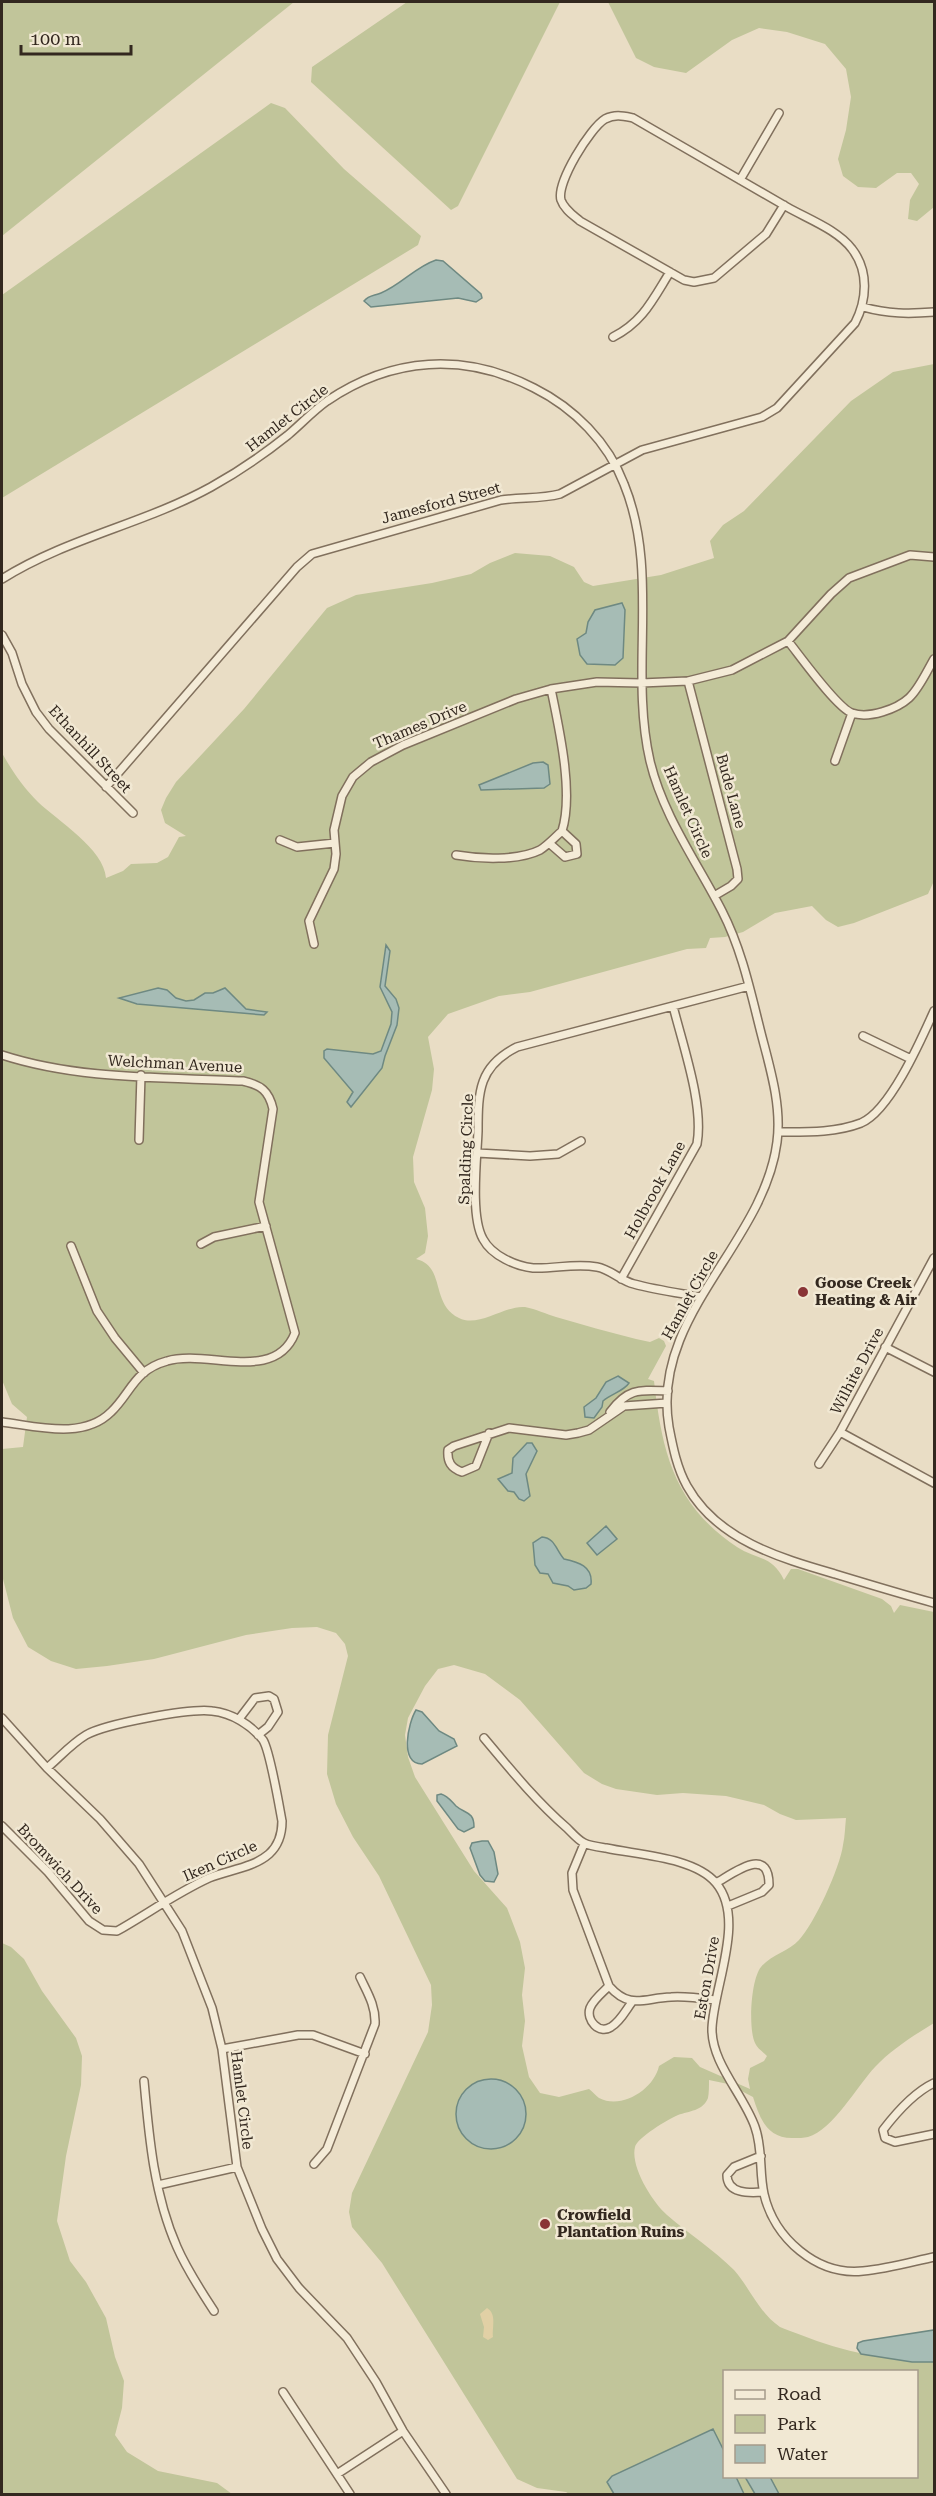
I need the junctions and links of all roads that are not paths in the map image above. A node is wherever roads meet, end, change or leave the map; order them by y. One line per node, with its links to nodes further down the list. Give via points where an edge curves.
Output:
1 (779, 113): 2 (street)
2 (740, 180): 3 (street); 4 (street, via 633,118 614,116 596,126 562,183 561,201 580,220)
3 (784, 206): 4 (street, via 766,234 714,278 694,282); 5 (street, via 841,238 853,250 864,281)
4 (670, 272): 7 (street, via 639,320)
5 (863, 307): 6 (street, via 886,314); 8 (street, Jamesford Street, via 855,323 777,408 741,424 661,444)
6 (934, 312)
7 (613, 337)
8 (614, 464): 10 (street, Hamlet Circle, via 607,450 576,416 540,390 499,371 460,364 400,369 360,382 325,403 256,460 207,489 160,512 69,544); 15 (street, Hamlet Circle, via 638,524); 19 (street, Jamesford Street, via 560,494 501,500 312,554)
9 (934, 557): 12 (street, via 910,555 849,578)
10 (2, 579)
11 (2, 635): 19 (street, Ethanhill Street, via 36,712)
12 (788, 641): 14 (street, Thames Drive, via 732,670); 17 (street, via 839,704)
13 (934, 659): 17 (street, via 909,698 873,714)
14 (688, 681): 15 (street, Thames Drive); 26 (street, Bude Lane, via 737,869 738,879)
15 (641, 683): 16 (street, Thames Drive, via 597,682); 26 (street, Hamlet Circle, via 649,752 660,791)
16 (551, 688): 21 (street, via 563,764 566,803); 23 (street, Thames Drive, via 403,745 370,762 353,777 342,796)
17 (852, 713): 18 (street)
18 (835, 761)
19 (106, 786): 20 (street, Ethanhill Street)
20 (133, 813)
21 (562, 831): 24 (street); 24 (street, via 576,844 577,854 566,857)
22 (280, 840): 23 (street, via 297,847)
23 (335, 843): 27 (street, Thames Drive, via 334,869 309,921)
24 (549, 843): 25 (street, via 521,855 480,859)
25 (456, 855)
26 (714, 896): 28 (street, Hamlet Circle, via 742,957)
27 (314, 944)
28 (749, 986): 29 (street, Spalding Circle); 35 (street, Hamlet Circle, via 775,1095)
29 (673, 1006): 38 (street, Spalding Circle, via 502,1054 482,1079); 43 (street, Holbrook Lane, via 698,1110 697,1144)
30 (934, 1011): 33 (street)
31 (863, 1036): 33 (street)
32 (2, 1055): 34 (street, Welchman Avenue, via 34,1066)
33 (911, 1059): 35 (street, via 882,1107 863,1122 813,1132)
34 (141, 1076): 36 (street); 39 (street, Welchman Avenue, via 243,1081 266,1090 273,1109 259,1202)
35 (778, 1131): 44 (street, Hamlet Circle, via 772,1170)
36 (140, 1140)
37 (581, 1141): 38 (street, via 558,1154)
38 (477, 1153): 43 (street, Spalding Circle, via 478,1217 483,1240 499,1255 533,1268 565,1264 600,1267)
39 (266, 1226): 40 (street, via 214,1237); 47 (street, Welchman Avenue, via 295,1333 285,1352 263,1361 167,1360)
40 (201, 1244)
41 (71, 1246): 47 (street, via 97,1311)
42 (933, 1263): 45 (street, Wilhite Drive)
43 (621, 1279): 44 (street, Spalding Circle)
44 (701, 1297): 48 (street, Hamlet Circle, via 676,1345)
45 (885, 1347): 46 (street); 52 (street, Wilhite Drive)
46 (934, 1372)
47 (144, 1373): 51 (street, Welchman Avenue, via 111,1412 90,1425 57,1429)
48 (668, 1391): 49 (street, Hamlet Circle); 50 (street, via 627,1394)
49 (667, 1403): 50 (street, via 624,1406); 56 (street, Hamlet Circle, via 674,1455 686,1485 703,1510 738,1537 774,1556)
50 (607, 1417): 53 (street, via 589,1430 566,1435 509,1428)
51 (2, 1422)
52 (840, 1432): 54 (street, Wilhite Drive); 55 (street)
53 (489, 1433): 53 (street, via 448,1450 447,1457 454,1469 462,1472 476,1466)
54 (819, 1464)
55 (934, 1483)
56 (934, 1603)
57 (2, 1718): 61 (street, Hamlet Circle)
58 (239, 1719): 59 (street, Iken Circle); 59 (street, via 255,1698 274,1699 278,1712); 61 (street, Iken Circle, via 212,1710 192,1711 105,1728 78,1741)
59 (258, 1735): 65 (street, Iken Circle, via 264,1742 282,1821 278,1844 258,1861 210,1878)
60 (484, 1738): 63 (street, via 546,1810)
61 (47, 1768): 65 (street, Hamlet Circle, via 100,1819 139,1864)
62 (2, 1826): 65 (street, Bromwich Drive, via 89,1921 103,1930 117,1931)
63 (584, 1844): 64 (street, via 684,1862); 68 (street, via 572,1873 573,1890)
64 (716, 1882): 66 (street, Eston Drive); 66 (street, via 752,1863 765,1868 769,1885 762,1892)
65 (165, 1904): 71 (street, Hamlet Circle, via 182,1931 199,1972)
66 (728, 1906): 69 (street, Eston Drive, via 730,1924)
67 (360, 1977): 72 (street, via 375,2013)
68 (609, 1986): 70 (street, via 618,1997); 70 (street, via 591,2005 589,2013 596,2028 610,2028)
69 (715, 2000): 70 (street, via 669,1997); 76 (street, Eston Drive, via 712,2031 716,2052 744,2101)
70 (632, 2002)
71 (222, 2049): 72 (street, via 313,2036); 78 (street, Hamlet Circle)
72 (365, 2054): 77 (street, via 327,2149)
73 (144, 2081): 79 (street)
74 (934, 2083): 75 (street, via 882,2130 885,2138 895,2142)
75 (934, 2134)
76 (760, 2156): 80 (street, Eston Drive); 80 (street, via 734,2167 727,2180 733,2188 744,2192)
77 (314, 2164)
78 (237, 2167): 79 (street); 84 (street, Hamlet Circle, via 277,2259 347,2338)
79 (158, 2185): 82 (street, via 177,2247)
80 (764, 2192): 81 (street, Eston Drive, via 776,2223 791,2245 816,2261 838,2269 861,2271)
81 (934, 2257)
82 (214, 2311)
83 (283, 2392): 85 (street)
84 (403, 2431): 85 (street); 87 (street, Hamlet Circle)
85 (337, 2474): 86 (street)
86 (350, 2494)
87 (446, 2494)

